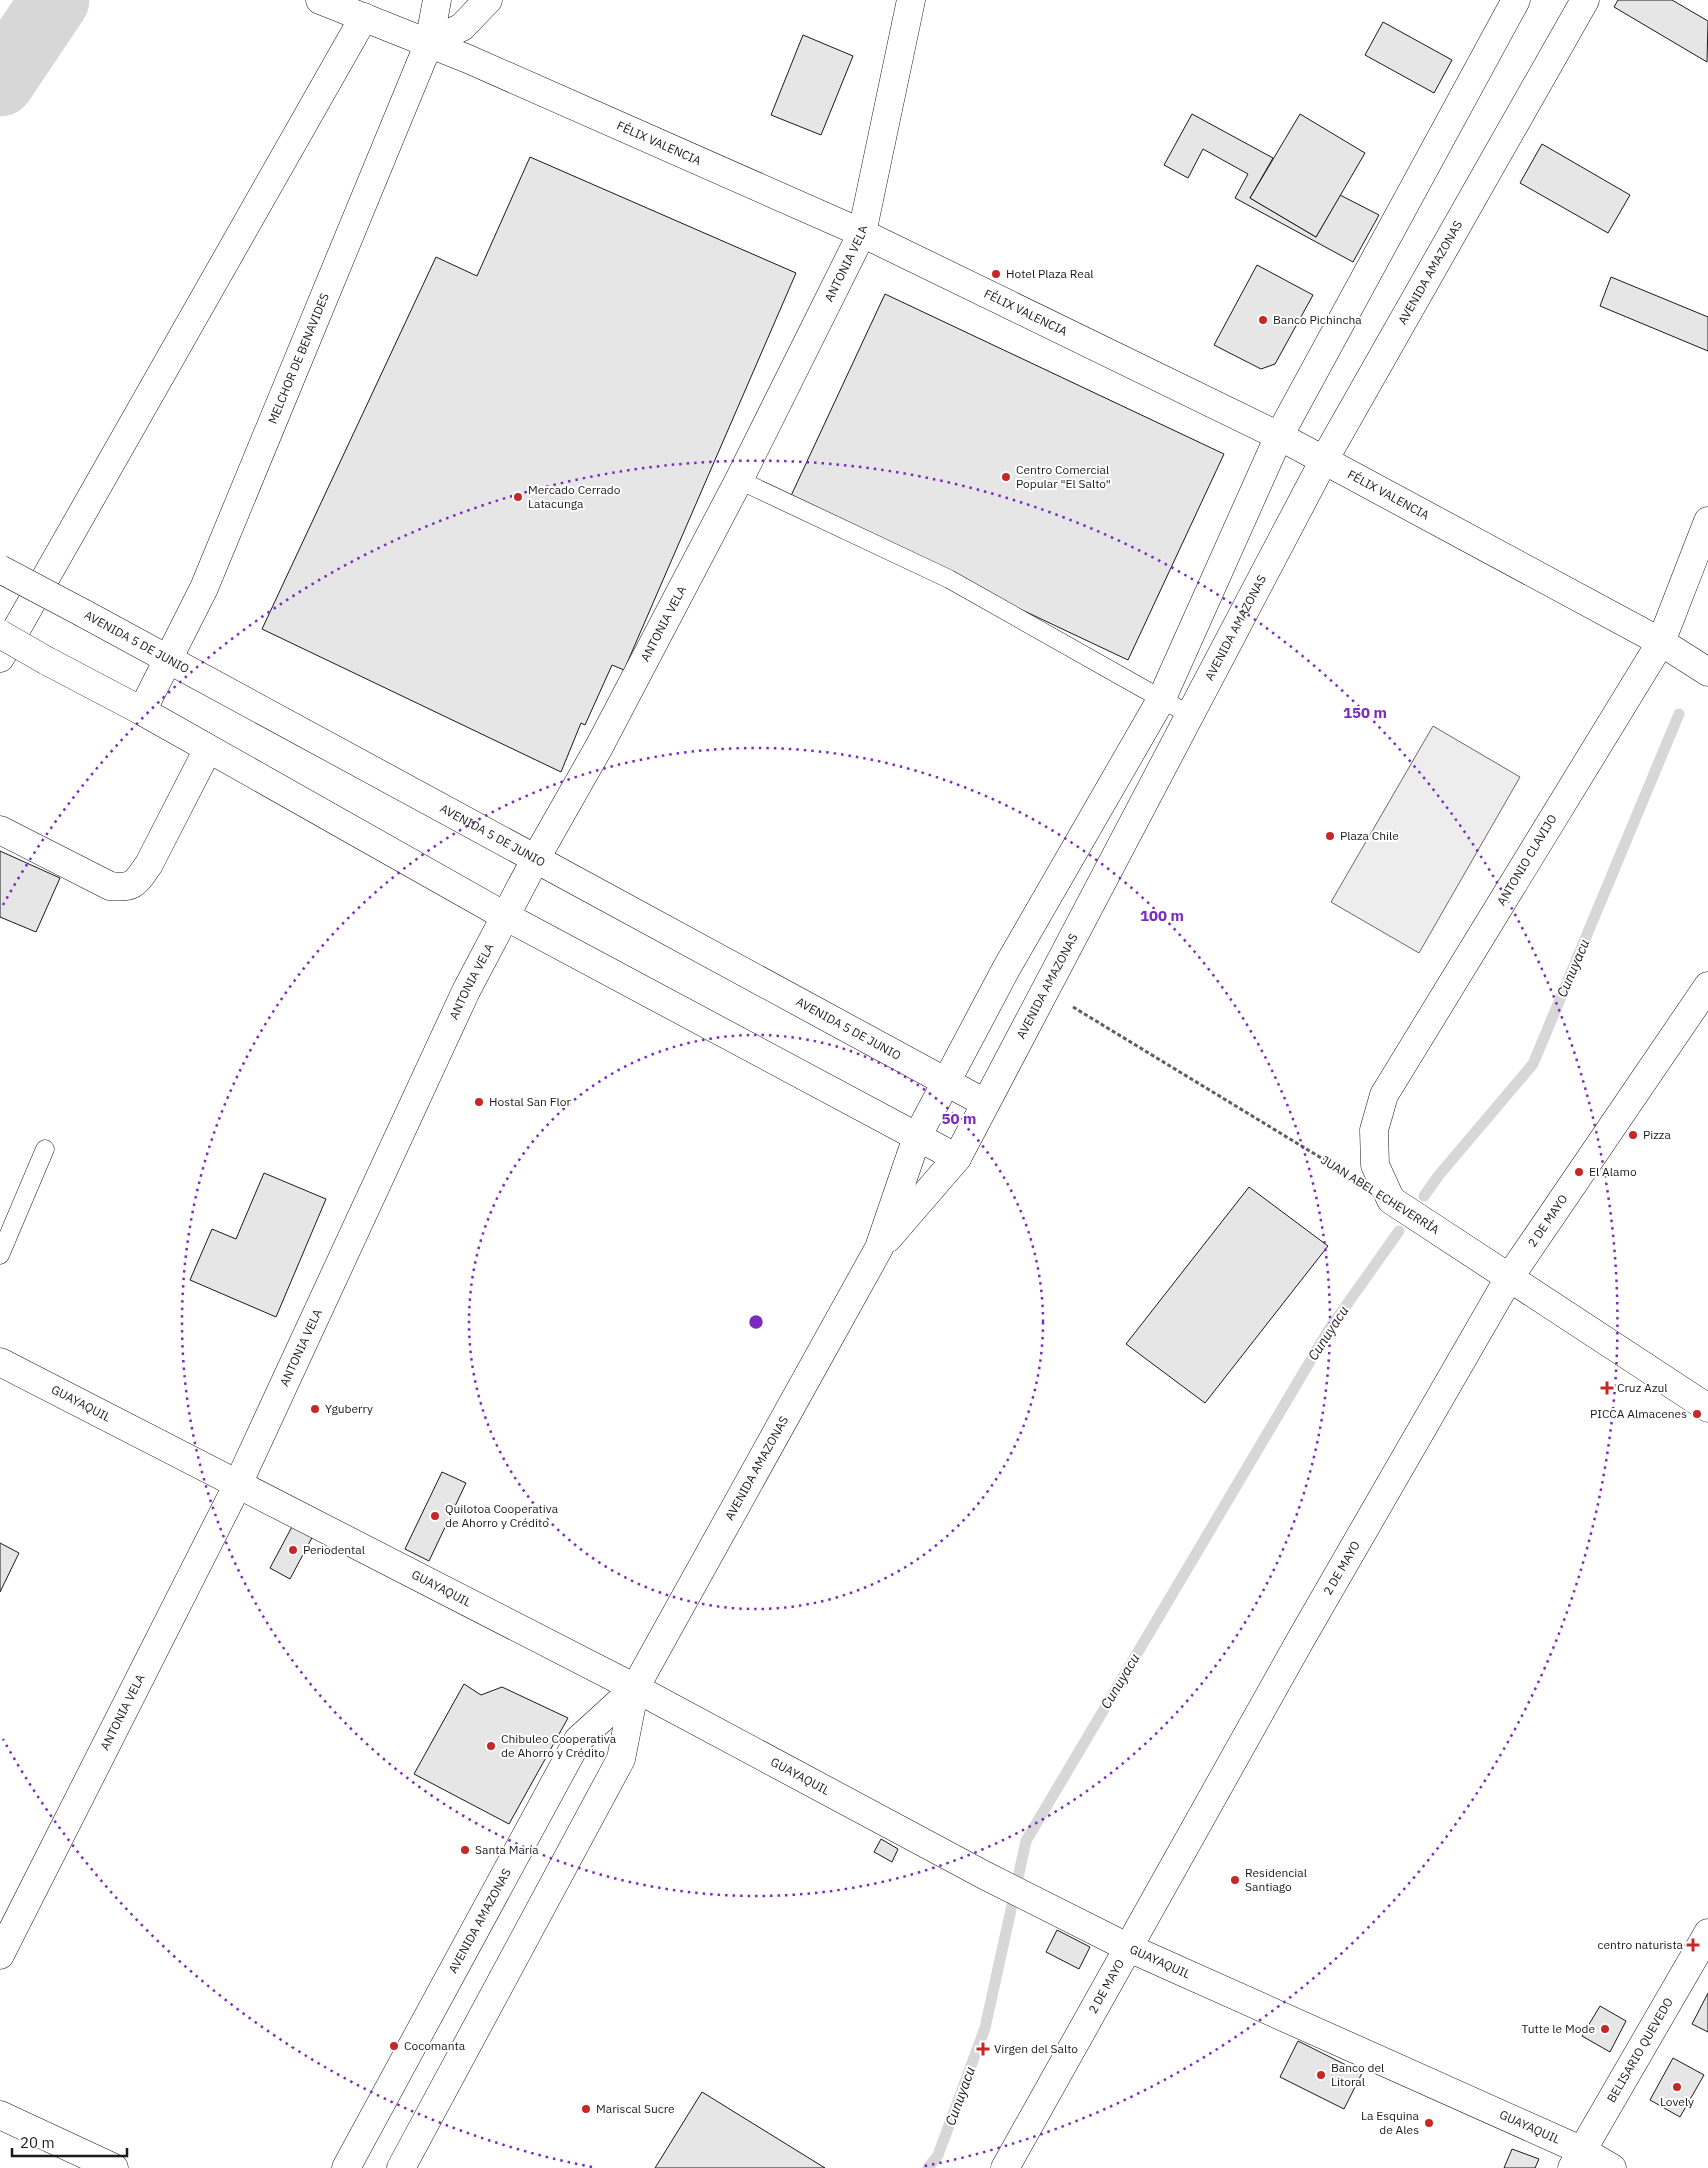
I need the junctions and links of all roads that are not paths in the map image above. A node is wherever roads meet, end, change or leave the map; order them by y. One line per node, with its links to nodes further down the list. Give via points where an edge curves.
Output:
1 (320, 0): 7 (street, FÉLIX VALENCIA)
2 (437, 0): 8 (street, MELCHOR DE BENAVIDES)
3 (488, 0): 8 (street, via 462,27)
4 (911, 0): 9 (street, ANTONIA VELA)
5 (1516, 0): 10 (street, AVENIDA AMAZONAS)
6 (1585, 0): 11 (street, AVENIDA AMAZONAS)
7 (364, 17): 8 (street, FÉLIX VALENCIA); 17 (street)
8 (429, 43): 9 (street, FÉLIX VALENCIA); 18 (street, MELCHOR DE BENAVIDES, via 207,579)
9 (862, 233): 10 (street, FÉLIX VALENCIA); 12 (street, ANTONIA VELA)
10 (1279, 436): 11 (street, FÉLIX VALENCIA); 20 (street, AVENIDA AMAZONAS)
11 (1324, 460): 16 (street, FÉLIX VALENCIA); 22 (street, AVENIDA AMAZONAS)
12 (739, 480): 20 (lane, via 949,579); 25 (street, ANTONIA VELA, via 599,747)
13 (1708, 521): 16 (street, ANTONIO CLAVIJO)
14 (0, 569): 18 (street, AVENIDA 5 DE JUNIO, bridge)
15 (0, 634): 21 (street, bridge)
16 (1661, 642): 19 (street, FÉLIX VALENCIA); 33 (street, ANTONIO CLAVIJO, via 1384,1095 1374,1130 1374,1165)
17 (0, 658)
18 (169, 659): 21 (street, MELCHOR DE BENAVIDES); 25 (street, AVENIDA 5 DE JUNIO)
19 (1708, 672)
20 (1162, 698): 22 (lane); 28 (street, AVENIDA AMAZONAS)
21 (142, 711): 23 (street)
22 (1190, 715): 29 (street, AVENIDA AMAZONAS)
23 (208, 750): 24 (street, via 149,864 130,886 110,886); 26 (street)
24 (0, 830)
25 (536, 858): 26 (street, ANTONIA VELA); 28 (street, AVENIDA 5 DE JUNIO)
26 (505, 916): 30 (street); 39 (street, ANTONIA VELA, via 466,991)
27 (1708, 986): 36 (street, 2 DE MAYO)
28 (944, 1082): 29 (street, AVENIDA 5 DE JUNIO); 30 (street, AVENIDA AMAZONAS)
29 (985, 1103): 32 (street, AVENIDA AMAZONAS)
30 (917, 1137): 32 (street); 34 (street, AVENIDA AMAZONAS)
31 (45, 1149): 35 (lane)
32 (957, 1158): 34 (street, AVENIDA AMAZONAS)
33 (1391, 1200): 36 (street, JUAN ABEL ECHEVERRÍA)
34 (879, 1248): 40 (street, AVENIDA AMAZONAS)
35 (0, 1255)
36 (1509, 1278): 38 (street, JUAN ABEL ECHEVERRÍA); 42 (street, 2 DE MAYO, via 1301,1639)
37 (0, 1362): 39 (street, GUAYAQUIL)
38 (1708, 1408)
39 (238, 1484): 40 (street, GUAYAQUIL); 43 (street, ANTONIA VELA)
40 (635, 1688): 42 (street, GUAYAQUIL, via 984,1875); 47 (street, AVENIDA AMAZONAS, via 578,1740); 48 (street, AVENIDA AMAZONAS, via 621,1759)
41 (1708, 1933): 45 (street, BELISARIO QUEVEDO)
42 (1129, 1948): 45 (street, GUAYAQUIL); 49 (street, 2 DE MAYO)
43 (0, 1955)
44 (0, 2115): 46 (street)
45 (1577, 2160): 50 (street, GUAYAQUIL)
46 (114, 2168)
47 (346, 2168)
48 (401, 2168)
49 (1005, 2168)
50 (1612, 2168)

